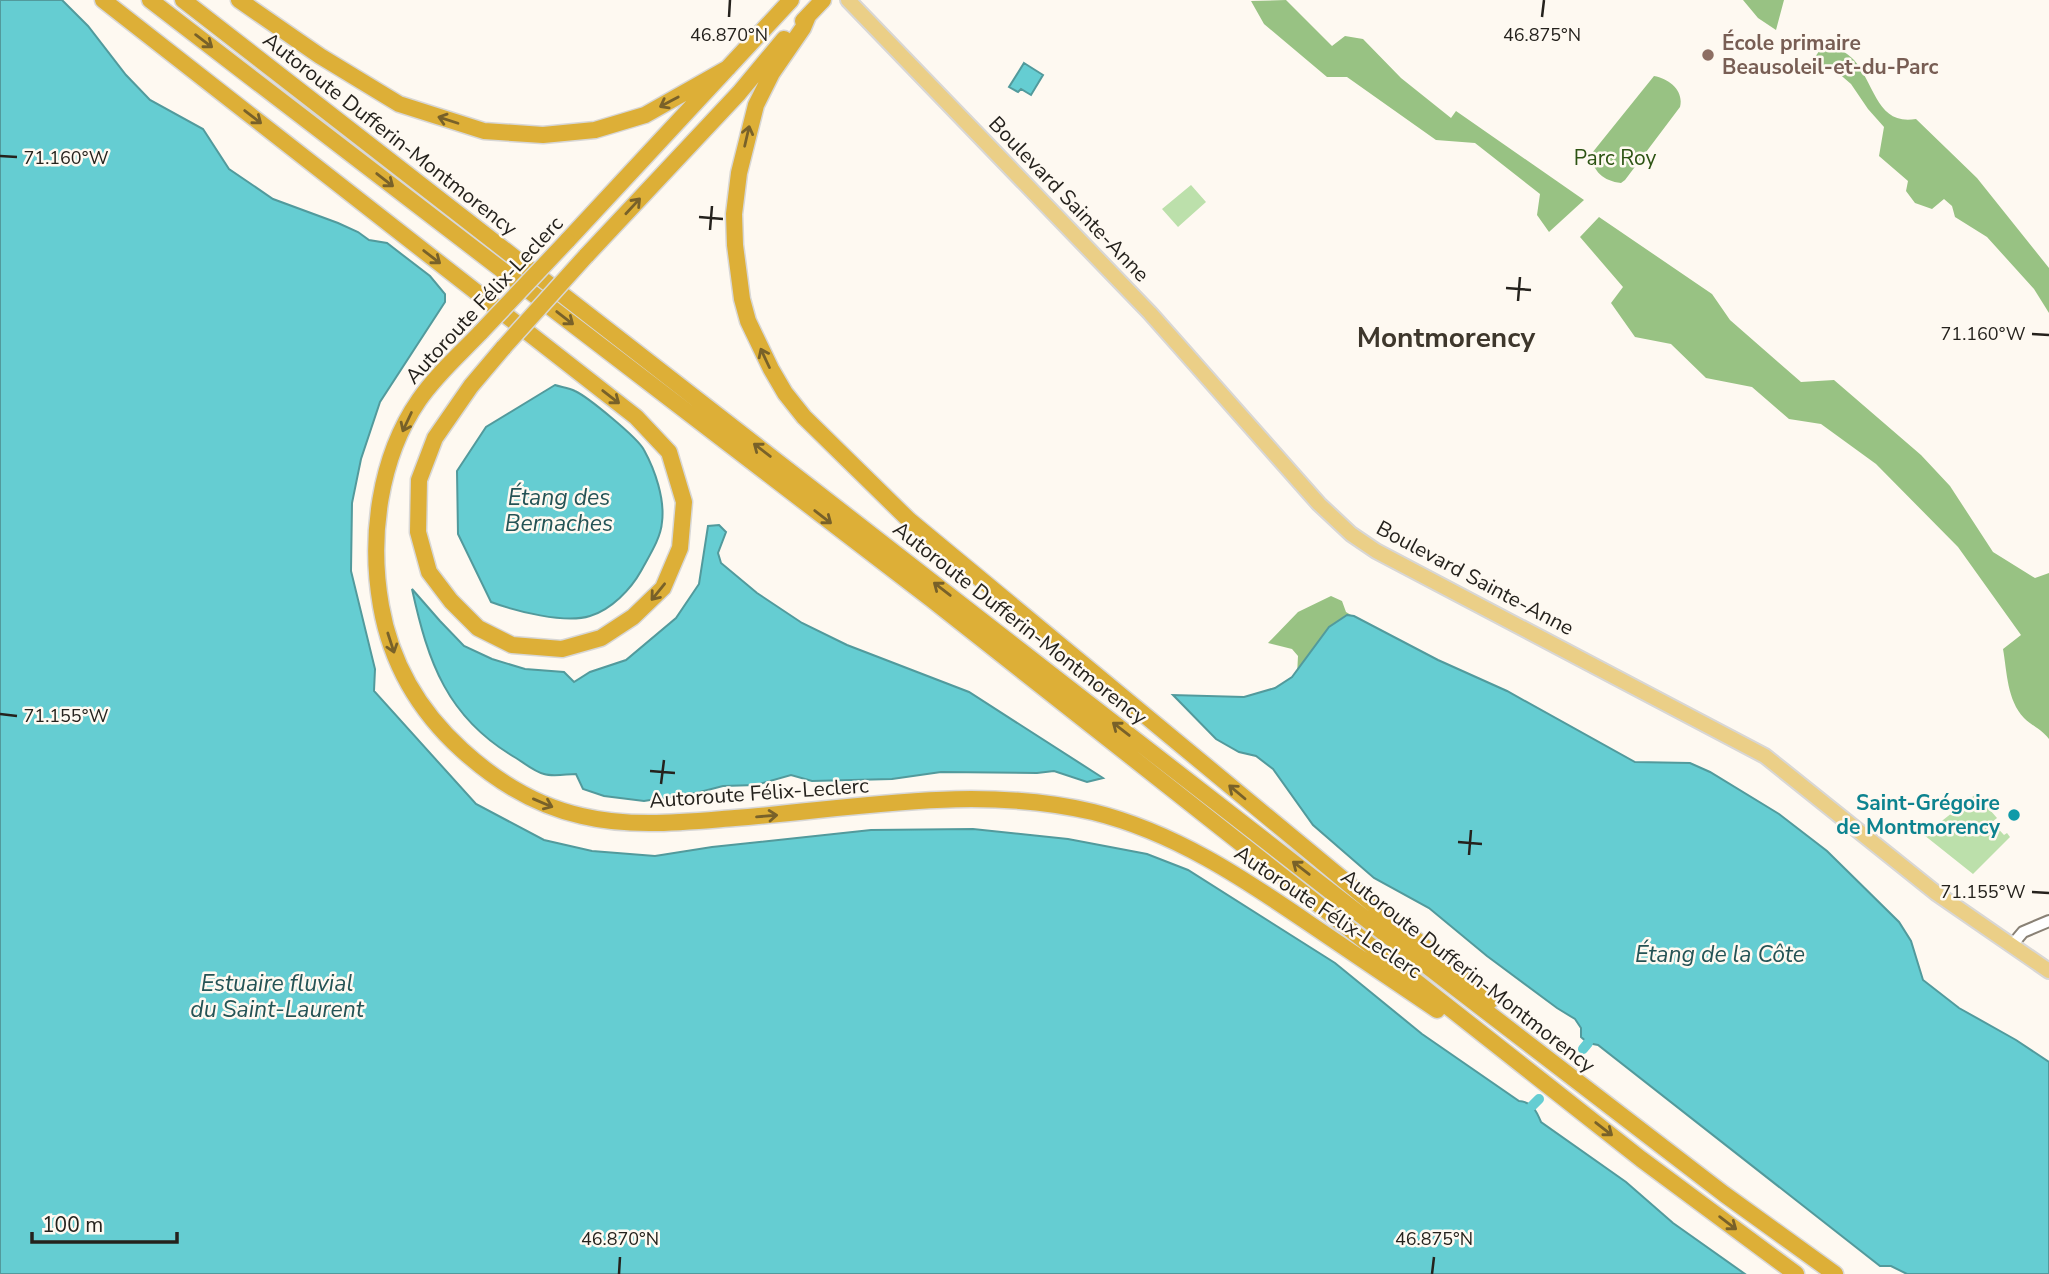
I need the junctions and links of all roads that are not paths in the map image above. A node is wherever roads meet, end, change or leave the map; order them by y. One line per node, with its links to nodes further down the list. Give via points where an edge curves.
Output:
1 (103, 0): 8 (highway, one-way to 8, bridge, via 625,409 669,452 684,502 680,548 663,588 634,617 601,638 562,649 512,645 478,628 429,572 418,532 419,480 435,438 504,347 586,256 739,93 780,43)
2 (150, 0): 13 (highway, Autoroute Dufferin-Montmorency, one-way to 13, via 931,599)
3 (183, 0): 14 (highway, Autoroute Dufferin-Montmorency, one-way to 3)
4 (239, 0): 9 (highway, one-way to 4, via 645,115 595,130 542,135 484,131 399,104)
5 (791, 0): 9 (highway, Autoroute Félix-Leclerc)
6 (823, 0): 8 (highway)
7 (848, 0): 11 (main road, Boulevard Sainte-Anne, via 1150,313 1288,470 1351,534 1765,756 1936,893)
8 (808, 16): 14 (highway, one-way to 8, via 909,520 785,393 748,321 734,214 756,106)
9 (728, 68): 13 (highway, Autoroute Félix-Leclerc, one-way to 13, bridge, via 427,389 406,422 383,488 377,576 384,621 407,682 427,713 500,781 528,797 583,817 670,823 932,799 992,798 1094,812 1180,844 1214,862)
10 (2049, 920): 11 (street, via 2023,932)
11 (2012, 945): 12 (main road, Boulevard Sainte-Anne)
12 (2049, 971)
13 (1550, 1087): 15 (highway, Autoroute Dufferin-Montmorency, one-way to 15)
14 (1724, 1194): 16 (highway, Autoroute Dufferin-Montmorency)
15 (1796, 1274)
16 (1835, 1274)

